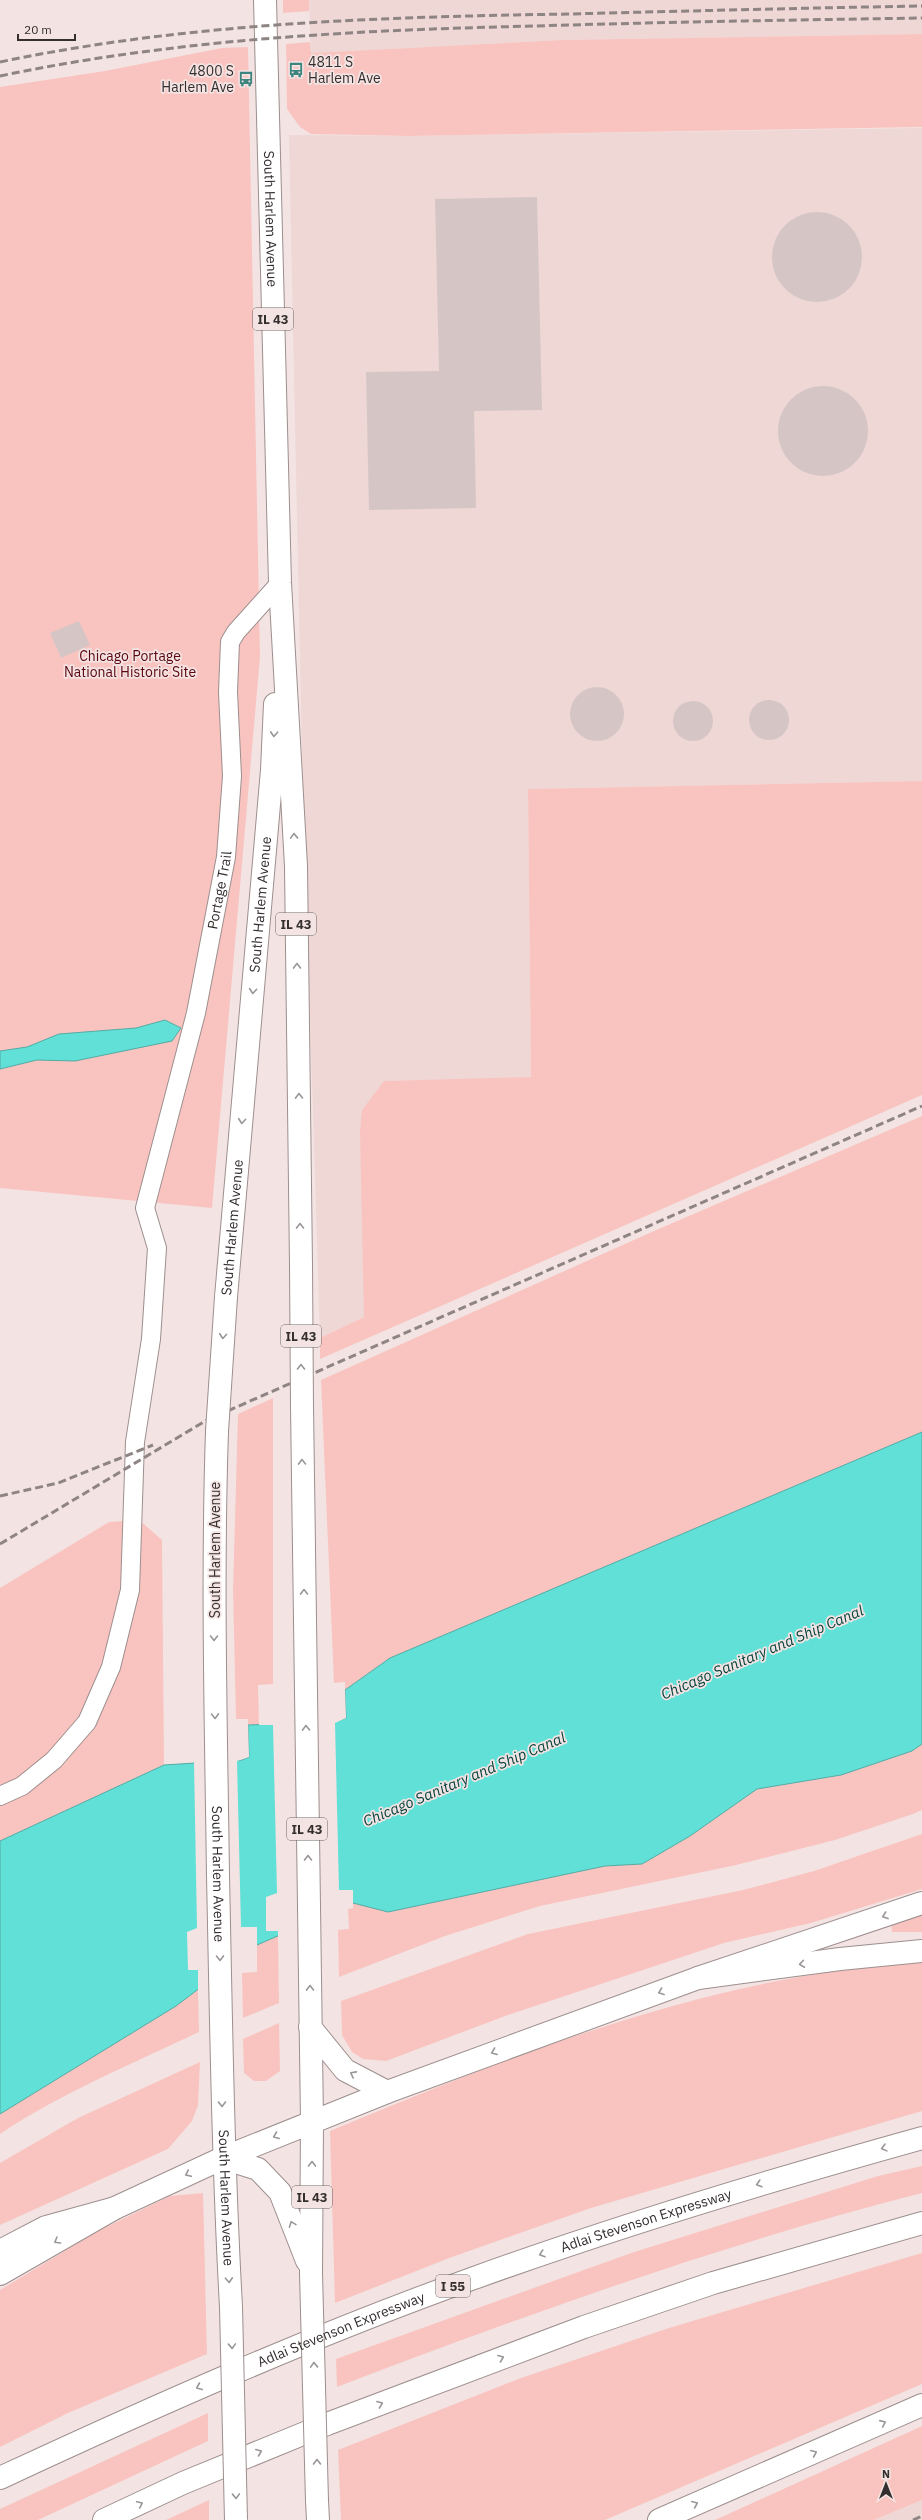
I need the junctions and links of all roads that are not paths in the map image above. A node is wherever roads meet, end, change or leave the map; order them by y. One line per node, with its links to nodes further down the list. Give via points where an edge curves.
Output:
1 (264, 0): 2 (main road, South Harlem Avenue / IL 43)
2 (280, 583): 3 (street, Portage Trail, via 230,642 228,692 232,776 226,857 196,1013 146,1208 157,1248 151,1339 135,1442 130,1590 111,1667 86,1722 54,1760 22,1786); 7 (main road, South Harlem Avenue / IL 43, one-way to 2, bridge, via 296,866); 11 (main road, South Harlem Avenue / IL 43, one-way to 11, bridge, via 272,770 226,1297 218,1405 214,1515)
3 (0, 1796)
4 (922, 1903): 6 (main road, one-way to 6)
5 (922, 1951): 6 (main road, one-way to 6)
6 (698, 1978): 8 (main road, one-way to 8)
7 (310, 2027): 8 (main road, one-way to 7, via 345,2070); 9 (main road, South Harlem Avenue / IL 43)
8 (388, 2092): 9 (main road)
9 (312, 2121): 11 (main road, one-way to 11); 15 (main road, South Harlem Avenue / IL 43, one-way to 9)
10 (922, 2138): 18 (main road, Adlai Stevenson Expressway / I 55, one-way to 18, via 794,2173 640,2220 472,2278 168,2400)
11 (223, 2158): 12 (main road, one-way to 12); 15 (main road, one-way to 11, via 280,2192 258,2169); 21 (main road, South Harlem Avenue / IL 43, one-way to 21, bridge, via 231,2307)
12 (115, 2208): 14 (main road, via 46,2226); 16 (main road, one-way to 16)
13 (922, 2223): 20 (main road, one-way to 13, via 327,2424 584,2326 728,2279)
14 (0, 2251)
15 (311, 2273): 19 (main road, South Harlem Avenue / IL 43, one-way to 15, bridge)
16 (0, 2274)
17 (922, 2405): 22 (main road, one-way to 17)
18 (0, 2478)
19 (318, 2510)
20 (104, 2520)
21 (236, 2520)
22 (659, 2520)

